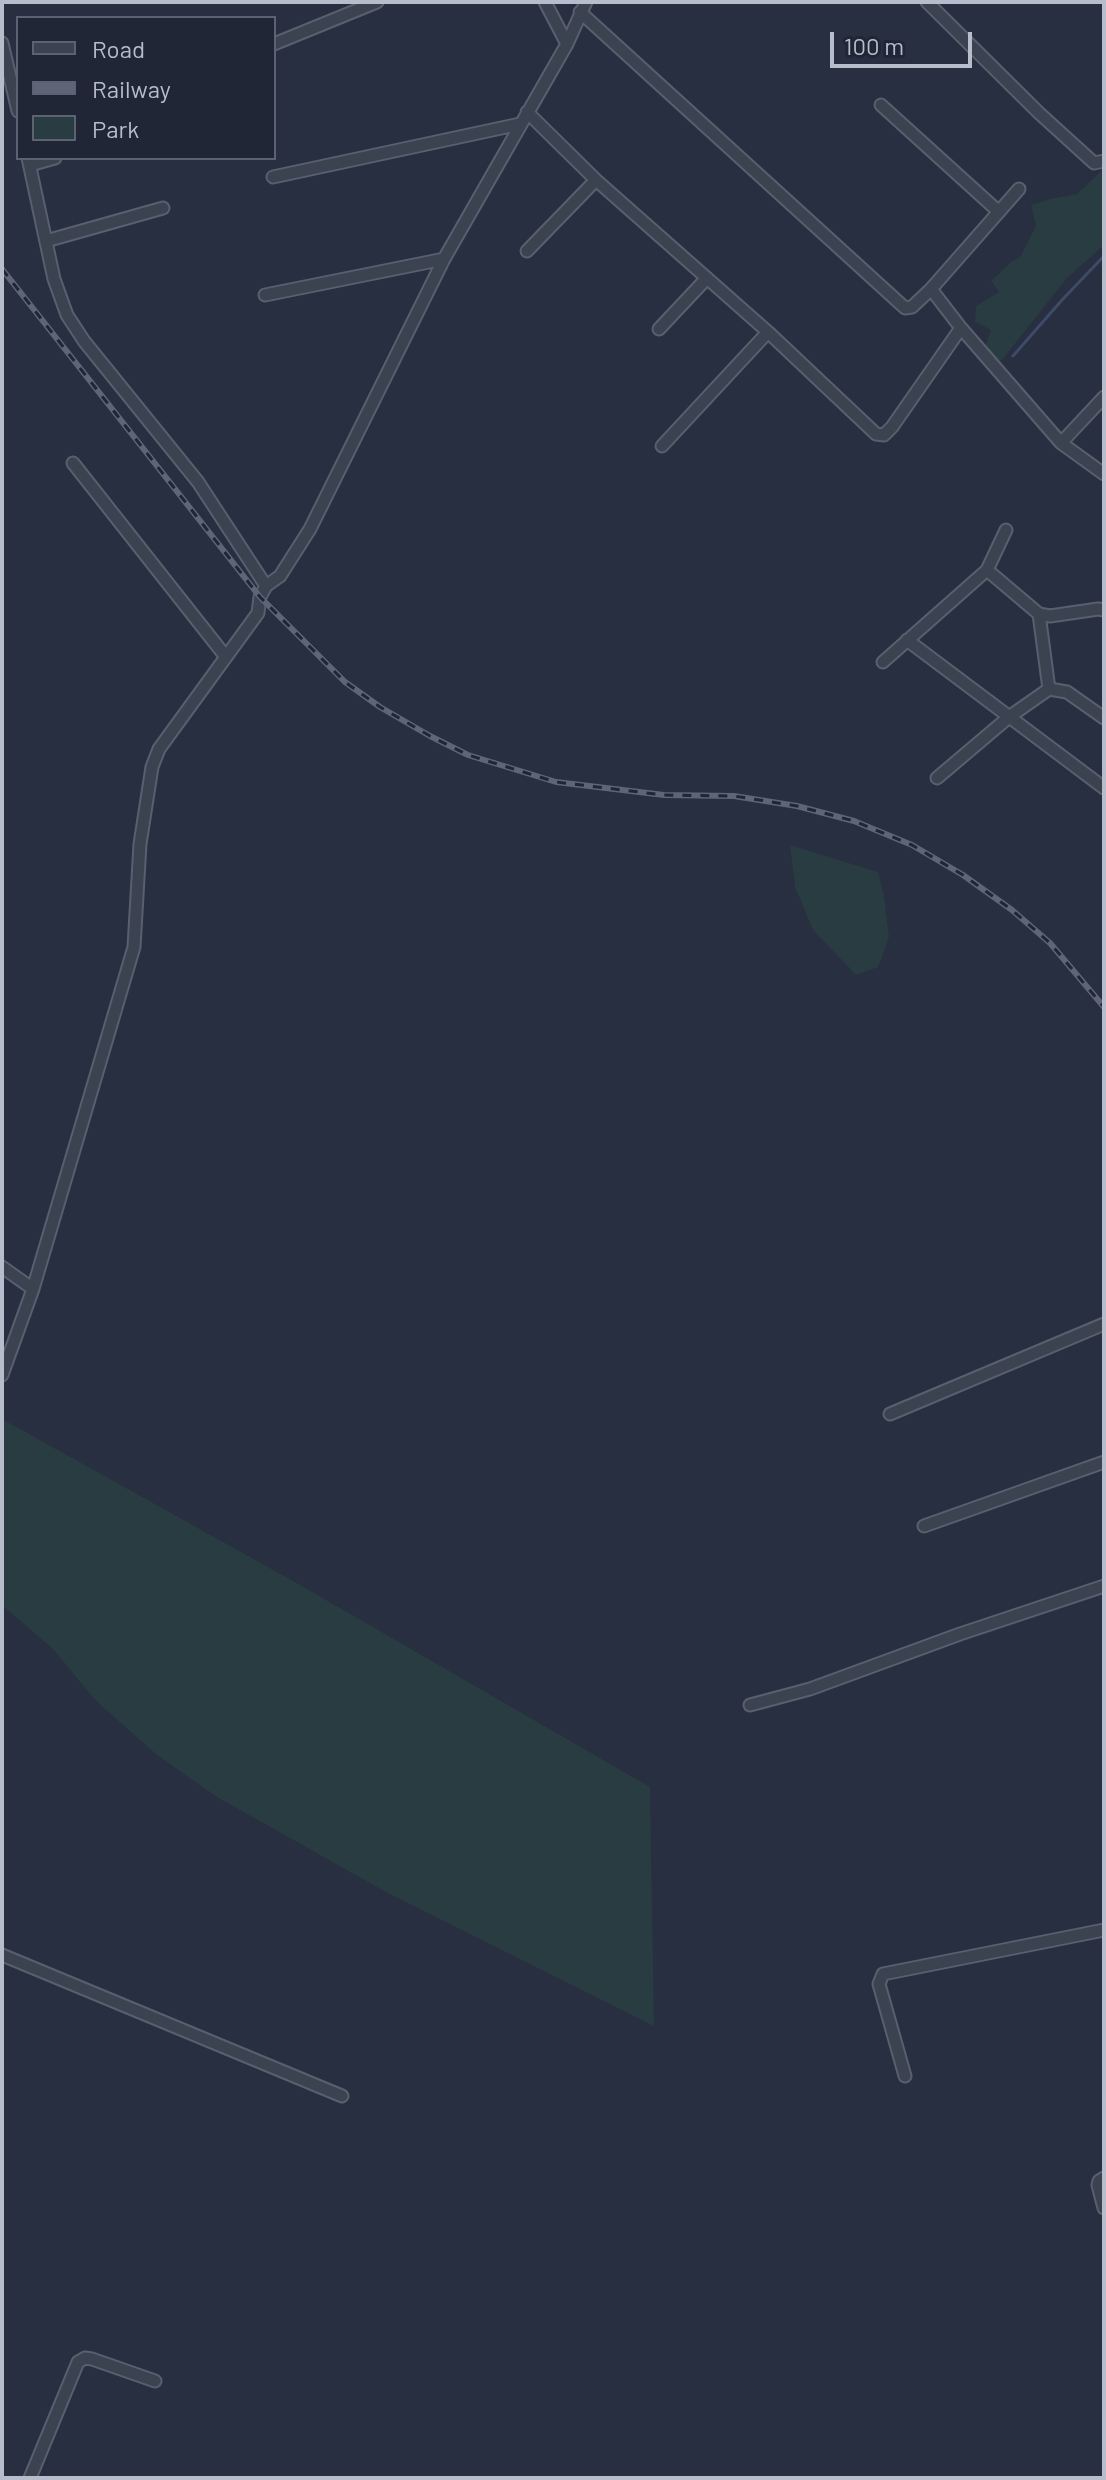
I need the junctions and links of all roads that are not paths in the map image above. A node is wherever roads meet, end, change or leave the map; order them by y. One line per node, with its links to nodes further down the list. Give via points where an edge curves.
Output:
1 (377, 2): 6 (street)
2 (545, 2): 7 (street)
3 (927, 2): 12 (street, via 1094,163)
4 (583, 7): 7 (street); 23 (street, via 902,305 912,307)
5 (2, 43): 8 (street)
6 (276, 43)
7 (567, 44): 10 (street)
8 (16, 102)
9 (881, 105): 18 (street)
10 (527, 112): 11 (street); 15 (street)
11 (520, 124): 14 (street); 21 (street)
12 (1104, 161)
13 (29, 162): 19 (street)
14 (273, 177)
15 (596, 180): 20 (street); 22 (street)
16 (1019, 189): 18 (street)
17 (163, 208): 19 (street)
18 (999, 212): 23 (street)
19 (46, 241): 35 (street, via 67,315 198,482)
20 (527, 251)
21 (444, 259): 24 (street); 35 (street, via 310,529 280,576)
22 (707, 278): 26 (street); 27 (street)
23 (931, 289): 25 (street)
24 (265, 295)
25 (961, 328): 27 (street, via 884,435 871,431); 29 (street)
26 (659, 329)
27 (768, 332): 30 (street)
28 (1104, 397): 29 (street)
29 (1061, 443): 32 (street)
30 (662, 446)
31 (73, 463): 39 (street)
32 (1104, 474)
33 (1006, 530): 34 (street)
34 (987, 570): 37 (street); 38 (street)
35 (266, 586): 39 (street, via 258,613)
36 (1104, 610): 37 (street)
37 (1039, 614): 41 (street)
38 (907, 640): 40 (street); 42 (street)
39 (226, 657): 47 (street, via 159,749 152,767 136,881 134,947)
40 (883, 662)
41 (1049, 689): 42 (street); 43 (street, via 1067,692)
42 (1009, 717): 44 (street); 45 (street)
43 (1104, 718)
44 (937, 778)
45 (1104, 788)
46 (2, 1267): 47 (street)
47 (33, 1289): 49 (street)
48 (1104, 1324): 50 (street)
49 (2, 1375)
50 (890, 1414)
51 (1104, 1462): 52 (street)
52 (924, 1526)
53 (1104, 1586): 54 (street)
54 (750, 1705)
55 (1104, 1930): 57 (street, via 883,1974 879,1984)
56 (2, 1955): 58 (street)
57 (905, 2076)
58 (342, 2096)
59 (1104, 2178): 60 (street, via 1098,2185)
60 (1104, 2208)
61 (155, 2381): 62 (street, via 92,2359 78,2362)
62 (30, 2478)

